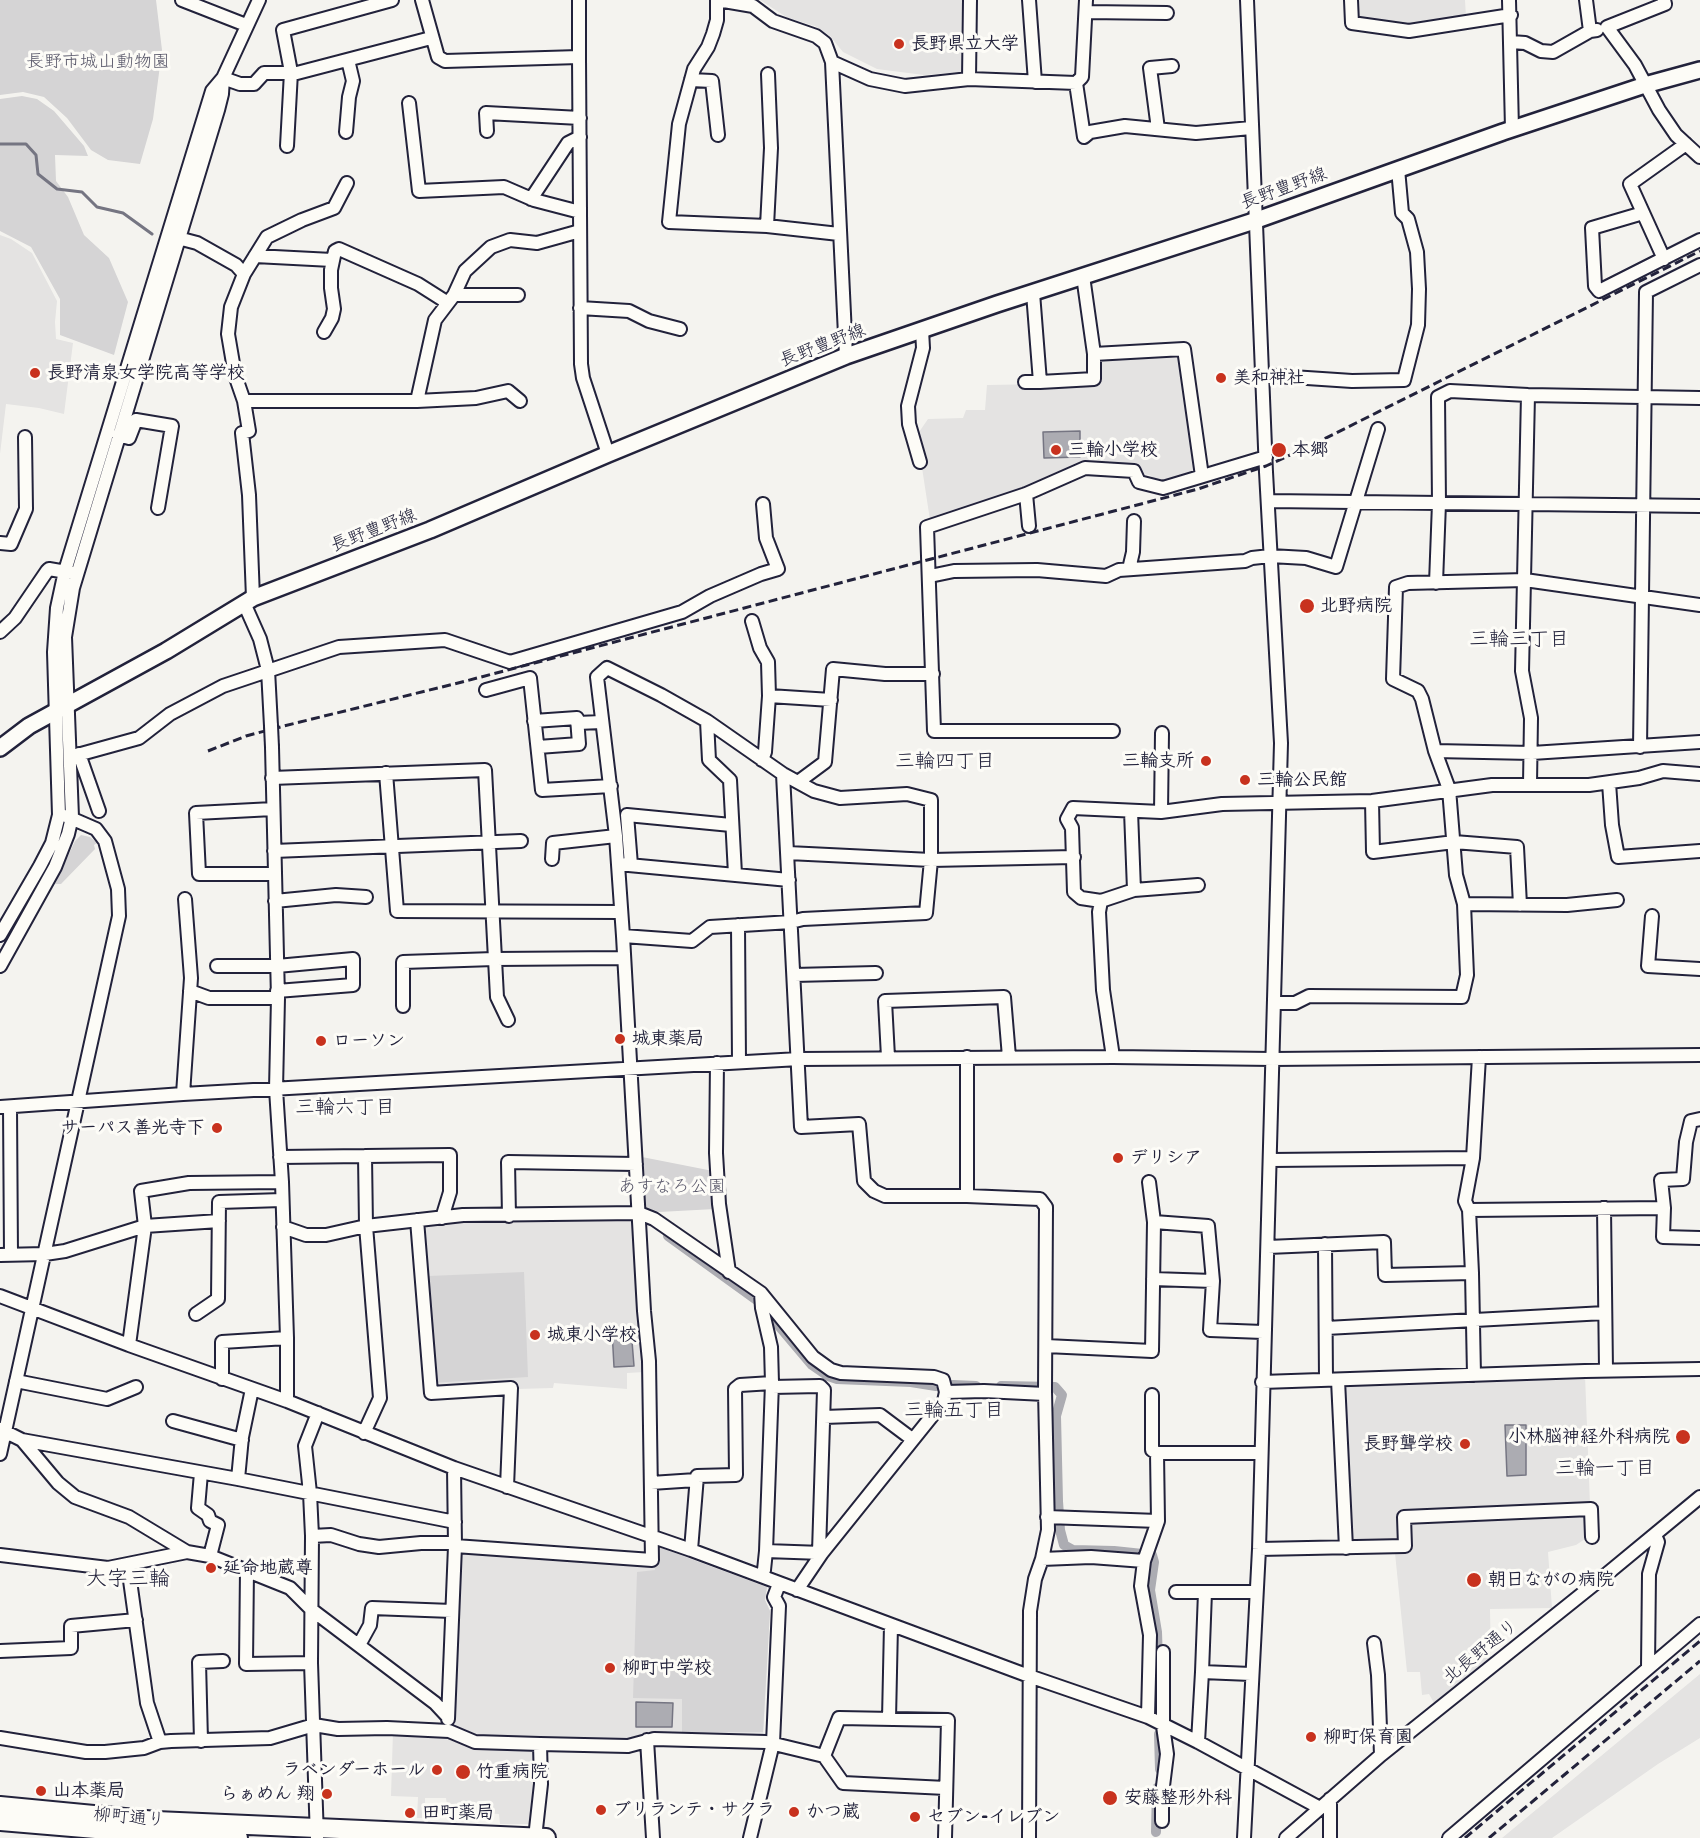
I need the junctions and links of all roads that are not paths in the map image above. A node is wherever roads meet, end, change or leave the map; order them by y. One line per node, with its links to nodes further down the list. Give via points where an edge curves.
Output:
1 (182, 0): 17 (street)
2 (259, 0): 17 (street)
3 (392, 0): 27 (street, via 283,30)
4 (423, 0): 20 (street)
5 (579, 0): 22 (street)
6 (718, 0): 24 (street, via 753,6 773,21 816,36 825,43); 31 (street, via 713,34)
7 (970, 0): 30 (street)
8 (1029, 0): 32 (street)
9 (1247, 0): 37 (street)
10 (1351, 0): 16 (street, via 1352,23 1409,31)
11 (1509, 0): 16 (street)
12 (1586, 0): 19 (street)
13 (1664, 0): 18 (street, via 1665,4)
14 (1086, 6): 15 (street); 33 (street, via 1082,77)
15 (1167, 13)
16 (1510, 15): 21 (street)
17 (246, 26): 29 (street)
18 (1607, 27): 19 (street); 34 (street)
19 (1590, 31): 21 (street, via 1553,52)
20 (431, 38): 22 (street, via 438,57 445,61); 23 (street)
21 (1511, 42): 39 (street)
22 (579, 57): 36 (street)
23 (348, 60): 27 (street); 41 (street, via 353,81)
24 (832, 62): 30 (street, via 870,79 905,86); 55 (street)
25 (1172, 66): 38 (street, via 1150,68)
26 (1700, 70): 34 (main road, 長野豊野線)
27 (291, 72): 29 (street, via 264,73 254,84); 45 (street)
28 (768, 74): 53 (street, via 771,148)
29 (223, 78): 56 (street, via 218,110); 103 (street, via 212,91)
30 (969, 79): 32 (street)
31 (691, 80): 42 (street, via 712,81); 53 (street, via 679,124 669,222)
32 (1035, 82): 33 (street)
33 (1076, 83): 38 (street, via 1084,137 1090,132 1125,126)
34 (1645, 86): 39 (main road, 長野豊野線); 44 (street)
35 (409, 103): 49 (street, via 419,191 504,187)
36 (580, 118): 40 (street, via 486,113); 43 (street)
37 (1251, 128): 38 (street, via 1196,133); 52 (street)
38 (1158, 129)
39 (1512, 129): 47 (main road, 長野豊野線)
40 (486, 131)
41 (346, 132)
42 (718, 135)
43 (580, 137): 49 (street, via 568,143); 50 (street)
44 (1686, 144): 46 (street); 51 (street, via 1630,184)
45 (287, 146)
46 (1700, 157)
47 (1398, 169): 52 (main road, 長野豊野線); 73 (street, via 1402,213 1417,252 1419,289 1418,325 1404,380)
48 (347, 183): 58 (street, via 334,208 267,237)
49 (531, 199): 50 (street)
50 (580, 212): 54 (street)
51 (1643, 213): 59 (street); 59 (street, via 1592,228 1595,286 1599,291)
52 (1254, 221): 63 (main road, 長野豊野線); 73 (street)
53 (766, 226): 55 (street)
54 (580, 231): 66 (street, via 537,243 510,240 491,247 465,271); 67 (street)
55 (839, 234): 72 (street)
56 (178, 238): 62 (street, via 197,243 236,265); 83 (street)
57 (1700, 240): 59 (street)
58 (255, 256): 60 (street); 62 (street)
59 (1664, 259)
60 (332, 260): 66 (street, via 339,249); 70 (street, via 334,309)
61 (1700, 265): 77 (street, via 1646,292)
62 (244, 274): 79 (street, via 231,307 228,334)
63 (1083, 276): 64 (main road, 長野豊野線); 71 (street)
64 (1033, 292): 69 (main road, 長野豊野線); 75 (street)
65 (518, 295): 66 (street)
66 (451, 299): 80 (street, via 435,320)
67 (580, 308): 68 (street, via 629,311); 85 (street, via 583,378)
68 (680, 329)
69 (922, 330): 72 (main road, 長野豊野線); 87 (street, via 923,348 908,406)
70 (324, 332)
71 (1094, 354): 75 (street, via 1095,379); 88 (street, via 1184,349)
72 (846, 356): 85 (main road, 長野豊野線)
73 (1262, 375): 86 (street)
74 (1024, 382): 75 (street)
75 (1040, 382)
76 (1528, 395): 77 (street); 92 (street, via 1450,391 1438,397); 94 (street)
77 (1646, 397): 78 (street); 95 (street)
78 (1700, 398)
79 (244, 401): 80 (street); 108 (street, via 249,431 242,433 249,495)
80 (417, 401): 81 (street, via 508,392)
81 (520, 401)
82 (1378, 429): 91 (street)
83 (118, 435): 97 (street, via 129,438 136,420 172,426); 103 (street)
84 (25, 437): 100 (street, via 26,509 11,544)
85 (608, 454): 108 (main road, 長野豊野線)
86 (1266, 458): 88 (street); 90 (street)
87 (920, 462)
88 (1202, 476): 89 (street, via 1163,488 1139,482 1134,471 1085,468)
89 (1026, 494): 99 (street); 104 (street, via 927,526)
90 (1268, 501): 91 (street); 101 (street)
91 (1356, 501): 92 (street); 101 (street, via 1336,567 1306,558)
92 (1439, 503): 94 (street); 106 (street)
93 (763, 504): 112 (street, via 766,538 778,569 710,596 682,612 510,662 445,640 339,647)
94 (1527, 504): 95 (street); 105 (street)
95 (1644, 505): 96 (street); 107 (street)
96 (1700, 506)
97 (158, 508)
98 (1134, 521): 102 (street)
99 (1029, 526)
100 (0, 543)
101 (1270, 556): 102 (street); 142 (street)
102 (1129, 569): 104 (street, via 1106,576 1037,570 954,571)
103 (70, 572): 111 (street, via 49,569 15,618); 117 (street)
104 (930, 576): 113 (street)
105 (1525, 580): 106 (street); 107 (street); 129 (street, via 1522,671 1531,718)
106 (1437, 583): 128 (street, via 1396,587 1393,679 1418,691)
107 (1643, 597): 109 (street); 126 (street)
108 (249, 601): 112 (street); 117 (main road, 長野豊野線)
109 (1700, 606)
110 (752, 621): 115 (street, via 768,662)
111 (0, 632)
112 (268, 670): 130 (street, via 187,703 139,738); 135 (street, bridge)
113 (933, 674): 116 (street, via 833,669); 122 (street, via 934,731)
114 (486, 690): 118 (street, via 530,678)
115 (769, 696): 116 (street); 131 (street)
116 (831, 700): 136 (street, via 825,762)
117 (62, 709): 127 (main road, 長野豊野線, via 29,726); 130 (street); 147 (street)
118 (534, 721): 121 (street, via 577,718); 125 (street)
119 (707, 721): 120 (street, via 607,668 597,677); 131 (street); 149 (street, via 709,759 730,780)
120 (602, 722): 121 (street); 139 (street)
121 (577, 723): 125 (street, via 579,744)
122 (1113, 731)
123 (1162, 733): 146 (street)
124 (1700, 742): 126 (street)
125 (538, 747): 139 (street, via 542,790)
126 (1640, 747): 129 (street)
127 (0, 748)
128 (1435, 751): 129 (street); 140 (street)
129 (1532, 753): 138 (street)
130 (74, 756): 144 (street); 148 (street)
131 (762, 760): 133 (street)
132 (386, 773): 135 (street); 152 (street, via 484,770); 154 (street)
133 (783, 774): 136 (street); 157 (street)
134 (1700, 774): 137 (street, via 1663,771)
135 (272, 778): 143 (street)
136 (798, 782): 160 (street, via 840,798 907,794 931,800)
137 (1608, 783): 138 (street); 156 (street, via 1618,857)
138 (1530, 784): 140 (street)
139 (611, 786): 150 (street)
140 (1449, 789): 141 (street); 153 (street)
141 (1372, 801): 142 (street); 153 (street, via 1373,852)
142 (1281, 802): 146 (street); 192 (street)
143 (273, 810): 155 (street); 163 (street, via 196,813 199,874)
144 (99, 811)
145 (1131, 812): 146 (street); 158 (street, via 1073,808 1067,819 1072,828); 167 (street)
146 (1161, 812)
147 (59, 815): 148 (street); 180 (street, via 48,850)
148 (72, 818): 184 (street, via 55,867); 208 (street, via 96,829 105,841 118,889 115,938)
149 (731, 825): 162 (street, via 627,815); 164 (street)
150 (616, 836): 159 (street, via 553,843); 161 (street)
151 (521, 841): 152 (street)
152 (487, 842): 154 (street); 176 (street)
153 (1454, 842): 173 (street, via 1456,875); 174 (street, via 1517,847)
154 (393, 846): 155 (street); 176 (street, via 396,911)
155 (274, 851): 163 (street)
156 (1700, 851)
157 (788, 853): 160 (street); 165 (street)
158 (1074, 858): 160 (street); 172 (street, via 1074,892 1081,898)
159 (552, 859)
160 (931, 860): 178 (street, via 926,913)
161 (618, 864): 162 (street); 175 (street)
162 (631, 865): 164 (street)
163 (274, 874): 171 (street)
164 (735, 874): 165 (street)
165 (789, 880): 178 (street)
166 (1198, 885): 167 (street)
167 (1134, 890): 172 (street)
168 (366, 897): 171 (street)
169 (184, 899): 190 (street)
170 (1617, 900): 174 (street)
171 (275, 901): 186 (street)
172 (1101, 901): 199 (street, via 1103,990)
173 (1464, 904): 174 (street); 192 (street, via 1467,975 1462,997 1309,996 1294,1003)
174 (1520, 905)
175 (621, 912): 176 (street); 181 (street)
176 (491, 913): 183 (street)
177 (1652, 916): 187 (street, via 1648,966)
178 (791, 922): 179 (street); 189 (street)
179 (738, 925): 181 (street, via 710,927 692,941); 203 (street)
180 (0, 935)
181 (623, 936): 182 (street)
182 (623, 958): 183 (street); 205 (street)
183 (494, 959): 193 (street, via 403,962); 194 (street, via 498,997)
184 (0, 966)
185 (217, 966): 186 (street)
186 (277, 966): 191 (street); 191 (street, via 353,959 352,985)
187 (1700, 969)
188 (876, 974): 189 (street)
189 (794, 975): 201 (street)
190 (190, 991): 191 (street, via 209,998); 207 (street)
191 (278, 994): 206 (street)
192 (1274, 1003): 202 (street)
193 (403, 1006)
194 (508, 1020)
195 (1700, 1055): 200 (street)
196 (888, 1057): 197 (street); 198 (street, via 885,1000 1004,997); 201 (street)
197 (967, 1057): 198 (street); 218 (street)
198 (1009, 1057): 199 (street)
199 (1113, 1057): 202 (street)
200 (1479, 1057): 202 (street); 213 (street)
201 (799, 1059): 203 (street); 218 (street, via 801,1127 859,1124 864,1181 874,1191 885,1196)
202 (1273, 1059): 214 (street)
203 (738, 1062): 204 (street)
204 (717, 1064): 205 (street); 237 (street, via 716,1163)
205 (630, 1068): 206 (street); 215 (street)
206 (276, 1089): 207 (street); 212 (street)
207 (183, 1094): 208 (street)
208 (79, 1102): 209 (street); 235 (street)
209 (5, 1107): 236 (street)
210 (1700, 1119): 221 (street, via 1691,1121 1683,1179 1661,1180)
211 (365, 1156): 212 (street); 225 (street, via 450,1155 450,1192); 230 (street)
212 (280, 1157): 216 (street)
213 (1473, 1158): 214 (street); 222 (street, via 1465,1201)
214 (1271, 1160): 234 (street)
215 (636, 1164): 223 (street); 224 (street, via 508,1162)
216 (282, 1182): 219 (street); 229 (street, via 189,1183 141,1191)
217 (1149, 1182): 228 (street)
218 (967, 1196): 251 (street, via 1040,1199 1046,1207)
219 (282, 1200): 227 (street, via 219,1202); 231 (street)
220 (1604, 1208): 221 (street); 222 (street); 244 (street)
221 (1664, 1208): 232 (street, via 1664,1237)
222 (1469, 1210): 238 (street)
223 (639, 1213): 224 (street); 237 (street, via 654,1219); 281 (street, via 650,1371)
224 (509, 1216): 225 (street)
225 (442, 1218): 226 (street)
226 (417, 1220): 230 (street); 282 (street, via 431,1393 511,1388)
227 (219, 1221): 229 (street); 245 (street, via 218,1299)
228 (1154, 1222): 239 (street); 240 (street, via 1208,1226)
229 (145, 1226): 235 (street, via 99,1242); 250 (street)
230 (366, 1226): 231 (street, via 326,1235 306,1235); 270 (street, via 380,1398)
231 (283, 1227): 249 (street)
232 (1700, 1238)
233 (1325, 1244): 234 (street); 238 (street, via 1384,1242 1385,1275); 247 (street)
234 (1268, 1247): 248 (street)
235 (45, 1254): 236 (street); 243 (street)
236 (6, 1255)
237 (729, 1272): 242 (street)
238 (1472, 1273): 246 (street)
239 (1153, 1279): 240 (street); 251 (street, via 1152,1351)
240 (1213, 1281): 248 (street, via 1210,1329)
241 (0, 1296): 243 (street)
242 (762, 1300): 259 (street, via 771,1347); 263 (street, via 813,1357 831,1370 934,1377 943,1380)
243 (33, 1309): 250 (street); 257 (street)
244 (1605, 1313): 246 (street); 252 (street)
245 (196, 1314)
246 (1473, 1321): 247 (street); 254 (street)
247 (1326, 1328): 256 (street)
248 (1263, 1332): 258 (street)
249 (287, 1338): 255 (street, via 222,1342); 265 (street)
250 (129, 1345): 255 (street)
251 (1046, 1346): 262 (street)
252 (1606, 1370): 253 (street); 254 (street)
253 (1700, 1370)
254 (1474, 1375): 256 (street)
255 (222, 1379): 261 (street)
256 (1332, 1380): 258 (street); 293 (street)
257 (16, 1381): 260 (street, via 107,1399); 269 (street)
258 (1262, 1382): 275 (street)
259 (772, 1385): 267 (street, via 820,1386 824,1390); 280 (street, via 740,1385 735,1389 736,1475 697,1476); 296 (street)
260 (136, 1387)
261 (252, 1389): 265 (street); 273 (street)
262 (1045, 1390): 263 (street); 285 (street)
263 (946, 1392): 271 (street, via 944,1401)
264 (1152, 1395): 274 (street, via 1152,1450)
265 (287, 1401): 266 (street)
266 (318, 1413): 270 (street); 283 (street, via 305,1446)
267 (824, 1417): 271 (street, via 880,1415); 298 (street)
268 (173, 1421): 273 (street)
269 (2, 1431): 272 (street); 276 (street)
270 (364, 1433): 277 (street)
271 (912, 1439): 298 (street)
272 (22, 1440): 278 (street); 297 (street, via 75,1497 129,1517)
273 (242, 1440): 279 (street)
274 (1157, 1453): 275 (street); 286 (street)
275 (1261, 1453): 294 (street)
276 (0, 1454)
277 (454, 1468): 282 (street); 287 (street)
278 (201, 1473): 279 (street); 300 (street, via 198,1508 218,1525)
279 (238, 1479): 283 (street)
280 (696, 1480): 281 (street); 295 (street)
281 (651, 1482): 290 (street)
282 (507, 1487): 290 (street)
283 (310, 1493): 287 (street); 289 (street)
284 (1700, 1497): 288 (street, 北長野通り)
285 (1055, 1517): 286 (street); 302 (street)
286 (1158, 1521): 301 (street)
287 (455, 1522): 292 (street)
288 (1655, 1535): 322 (street, via 1658,1542 1649,1574); 338 (street, 北長野通り)
289 (312, 1536): 292 (street, via 331,1535 379,1547 421,1542); 311 (street)
290 (651, 1537): 292 (street, via 652,1560); 295 (street)
291 (1592, 1537): 293 (street, via 1591,1509 1416,1516 1404,1517 1405,1546)
292 (455, 1544): 312 (street)
293 (1346, 1548): 294 (street)
294 (1259, 1549): 310 (street)
295 (691, 1550): 305 (street)
296 (766, 1551): 298 (street); 305 (street)
297 (186, 1552): 300 (street); 303 (street)
298 (820, 1552): 307 (street)
299 (0, 1556): 303 (street, via 80,1566)
300 (210, 1556): 304 (street)
301 (1146, 1556): 302 (street); 328 (street, via 1141,1586 1150,1635)
302 (1042, 1559): 325 (street, via 1030,1611)
303 (128, 1566): 313 (street)
304 (247, 1569): 311 (street, via 290,1588); 321 (street, via 246,1664)
305 (761, 1576): 306 (street)
306 (779, 1584): 307 (street); 336 (street, via 774,1597 778,1606)
307 (797, 1590): 315 (street)
308 (1176, 1592): 309 (street)
309 (1206, 1592): 310 (street); 323 (street)
310 (1257, 1592): 324 (street)
311 (312, 1610): 317 (street); 321 (street)
312 (452, 1611): 317 (street, via 372,1608 370,1625); 326 (street)
313 (136, 1620): 318 (street, via 71,1626 71,1648); 334 (street, via 147,1703)
314 (1700, 1624): 322 (street)
315 (891, 1625): 325 (street); 327 (street)
316 (1374, 1643): 338 (street)
317 (359, 1645): 326 (street)
318 (0, 1651)
319 (1163, 1652): 328 (street)
320 (223, 1661): 333 (street, via 199,1662)
321 (311, 1663): 329 (street)
322 (1648, 1668): 361 (street)
323 (1202, 1672): 324 (street); 335 (street)
324 (1251, 1674): 340 (street)
325 (1029, 1676): 328 (street); 357 (street)
326 (448, 1717): 330 (street)
327 (890, 1719): 339 (street, via 839,1718); 341 (street, via 948,1720)
328 (1156, 1722): 335 (street); 346 (street, via 1167,1755)
329 (314, 1725): 330 (street); 333 (street, via 270,1738); 349 (street)
330 (449, 1731): 337 (street, via 475,1742)
331 (0, 1738): 334 (street, via 86,1752 144,1748)
332 (647, 1740): 336 (street); 337 (street, via 628,1746); 354 (street)
333 (201, 1741): 334 (street)
334 (160, 1742)
335 (1198, 1742): 340 (street)
336 (773, 1743): 339 (street); 355 (street)
337 (540, 1744): 352 (street, via 541,1784)
338 (1381, 1755): 342 (street, 北長野通り)
339 (824, 1756): 341 (street, via 843,1783)
340 (1247, 1768): 344 (street); 358 (street)
341 (946, 1788): 356 (street)
342 (1330, 1799): 344 (street, 北長野通り); 360 (street)
343 (0, 1806): 347 (highway, 柳町通り)
344 (1320, 1808): 359 (street, 北長野通り)
345 (0, 1821): 347 (highway, 柳町通り)
346 (1162, 1821)
347 (71, 1826): 348 (highway, 柳町通り)
348 (199, 1832): 349 (highway, 柳町通り); 351 (highway, 柳町通り)
349 (317, 1833): 350 (highway, 柳町通り)
350 (498, 1836): 352 (highway, 柳町通り)
351 (238, 1838)
352 (535, 1838): 353 (highway, 柳町通り)
353 (546, 1838)
354 (653, 1838)
355 (750, 1838)
356 (945, 1838)
357 (1029, 1838)
358 (1244, 1838)
359 (1286, 1838)
360 (1330, 1838)
361 (1449, 1838)

